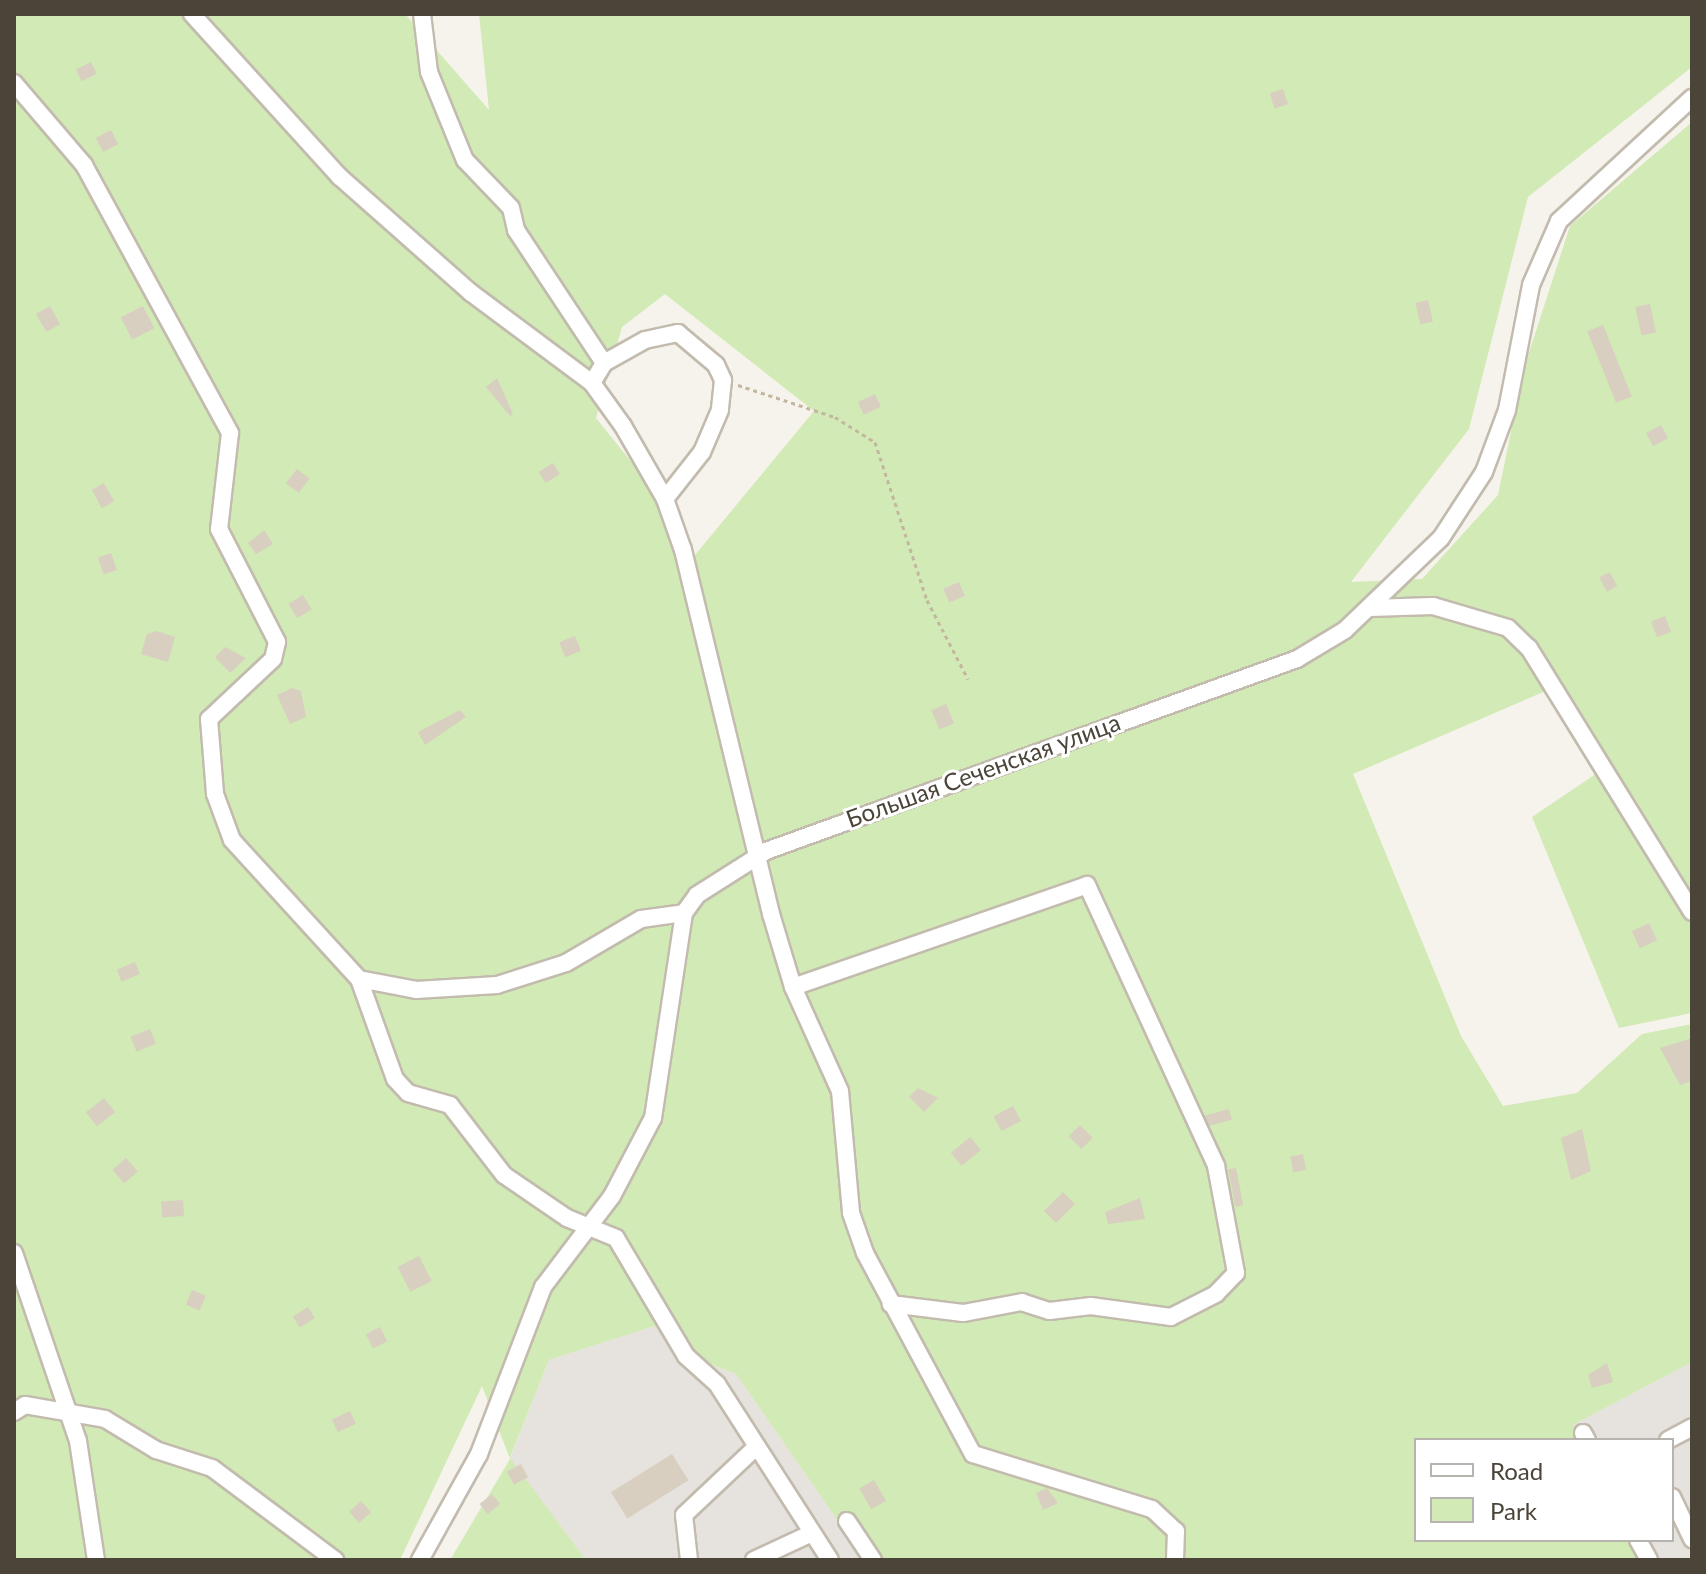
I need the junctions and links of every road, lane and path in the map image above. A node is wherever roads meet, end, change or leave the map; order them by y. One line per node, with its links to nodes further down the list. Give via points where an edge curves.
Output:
1 (192, 14): 7 (street, via 340,177 470,292)
2 (422, 14): 5 (street, via 429,72 465,160 511,208 516,230)
3 (14, 83): 14 (street, via 84,165 230,433 219,529 277,642 273,659 209,719 215,794 253,870)
4 (1692, 98): 9 (street, Большая Сеченская улица, via 1559,221 1531,285 1507,410 1484,472 1441,538)
5 (604, 363): 6 (street, via 645,340 678,333); 7 (street)
6 (723, 380): 8 (street, via 702,452); 10 (path, via 835,417 875,442 927,600)
7 (592, 383): 8 (street)
8 (665, 499): 11 (street)
9 (1370, 608): 11 (street, Большая Сеченская улица, via 1297,659); 12 (street, via 1433,606 1508,628 1529,648)
10 (968, 679)
11 (755, 856): 13 (street, Большая Сеченская улица, via 712,880); 15 (street)
12 (1692, 912)
13 (684, 913): 14 (street, via 641,919 566,963 497,985 402,989); 16 (street, via 653,1118)
14 (359, 979): 16 (street, via 402,1086 450,1105 504,1175 567,1218)
15 (793, 987): 18 (street, via 840,1091 851,1213); 18 (street, via 1087,885 1216,1166 1236,1273 1216,1294 1171,1317 1091,1306 1049,1311 1022,1302 963,1313)
16 (589, 1223): 23 (street, via 616,1238 686,1356 717,1384); 31 (street, via 543,1287 491,1428)
17 (14, 1253): 20 (street)
18 (891, 1304): 36 (street, via 930,1363 973,1454 1152,1509 1176,1531)
19 (14, 1412): 20 (street, via 25,1405)
20 (69, 1414): 29 (street); 30 (street, via 105,1419 156,1450 212,1468)
21 (1692, 1427): 22 (street)
22 (1672, 1438)
23 (755, 1448): 26 (street); 32 (street, via 684,1515)
24 (1674, 1501): 27 (street)
25 (847, 1521): 35 (street)
26 (812, 1533): 33 (street); 34 (street)
27 (1692, 1539)
28 (1639, 1542): 37 (street)
29 (96, 1560)
30 (335, 1560)
31 (420, 1560)
32 (689, 1560)
33 (754, 1560)
34 (830, 1560)
35 (873, 1560)
36 (1175, 1560)
37 (1649, 1560)

